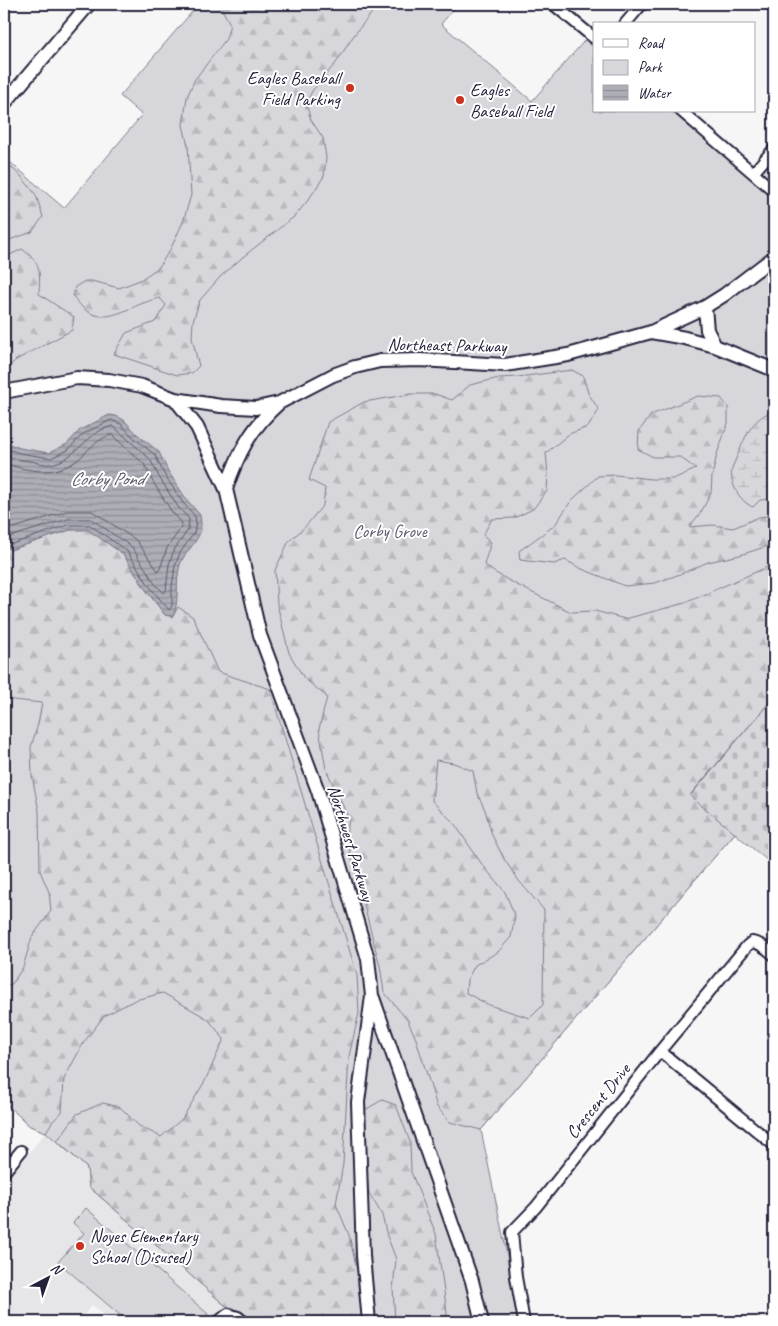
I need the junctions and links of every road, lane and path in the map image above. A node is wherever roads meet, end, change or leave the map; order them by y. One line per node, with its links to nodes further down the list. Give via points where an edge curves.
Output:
1 (89, 4): 6 (street)
2 (554, 4): 5 (street)
3 (642, 4): 4 (street)
4 (627, 22)
5 (593, 37)
6 (4, 104)
7 (682, 112): 9 (street)
8 (774, 149): 9 (street)
9 (753, 173): 10 (street)
10 (774, 191)
11 (774, 257): 12 (street)
12 (705, 307): 13 (street); 14 (street, via 707,330)
13 (651, 332): 14 (street, Northeast Parkway); 18 (street, Northeast Parkway, via 568,355 505,365 380,361 333,375)
14 (716, 346): 15 (street, Northeast Parkway)
15 (774, 370)
16 (4, 392): 17 (street, Northeast Parkway, via 77,378 142,386)
17 (175, 399): 18 (street, Northeast Parkway, via 256,408); 19 (street, Northwest Parkway, via 197,427)
18 (279, 403): 19 (street, via 247,439 234,463)
19 (226, 489): 21 (street, Northwest Parkway, via 260,635 318,791 368,959)
20 (774, 955): 22 (street, Crescent Drive, via 765,946 752,942)
21 (372, 996): 28 (street, Northwest Parkway, via 358,1102 363,1256); 29 (street, via 472,1281)
22 (660, 1051): 23 (street); 30 (street, Crescent Drive, via 536,1207 512,1232)
23 (774, 1145)
24 (21, 1150): 25 (street)
25 (4, 1172)
26 (218, 1322): 27 (street, via 228,1314)
27 (244, 1322)
28 (370, 1322)
29 (482, 1322)
30 (524, 1322)

